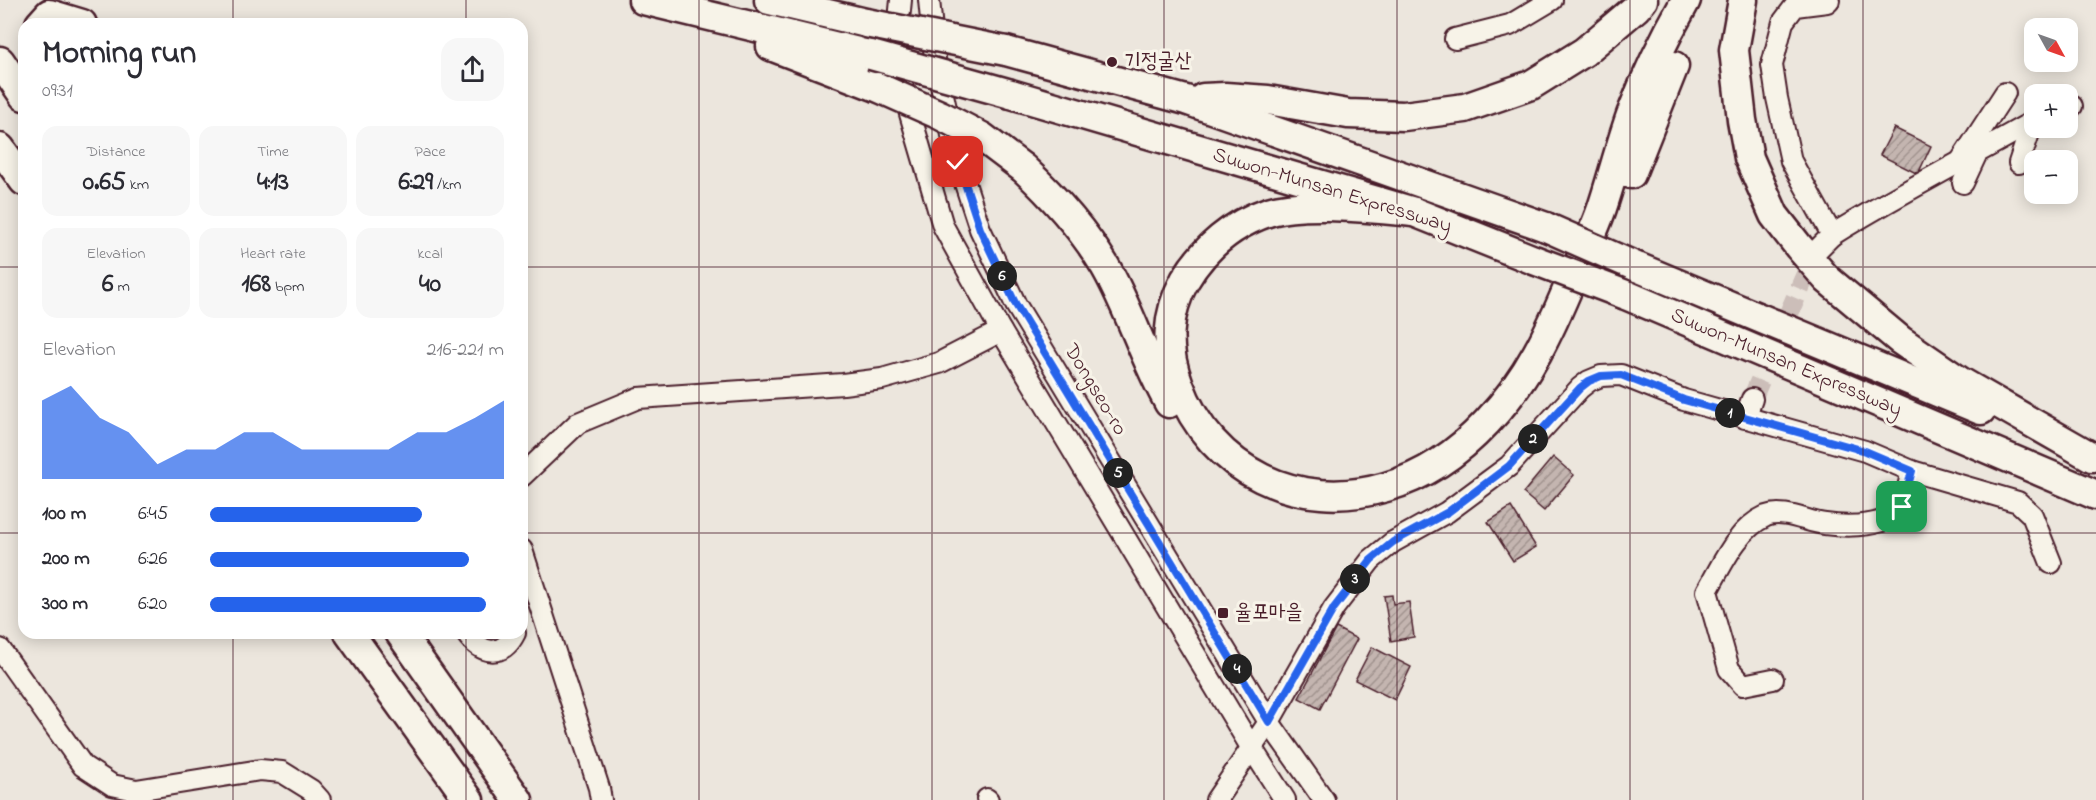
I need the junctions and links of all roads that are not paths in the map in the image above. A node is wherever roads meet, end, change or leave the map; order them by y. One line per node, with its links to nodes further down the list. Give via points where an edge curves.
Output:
1 (60, 0): 15 (highway)
2 (769, 0): 20 (highway, Suwon-Munsan Expressway, bridge, via 1006,51)
3 (901, 0): 30 (street, via 897,40 903,90 943,226)
4 (929, 0): 43 (street, Dongseo-ro, via 935,59 946,109 980,229 1016,305)
5 (1552, 0): 16 (street, via 1510,24)
6 (1643, 0): 20 (highway, via 1584,52 1531,85 1466,108 1392,115 1348,114 1268,100)
7 (1686, 0): 27 (highway, via 1631,115 1601,211 1548,335 1521,382 1488,422 1440,463 1386,487 1359,493 1335,495 1288,489 1242,467 1212,441 1186,405 1173,368 1168,331 1178,293 1194,264 1216,240 1269,212 1292,207)
8 (1704, 0): 11 (highway, bridge, via 1668,78 1584,291 1539,383 1502,432 1470,461 1411,496 1378,506 1345,509 1310,508 1275,500 1239,482 1208,458 1165,396 1092,245 1050,194 982,137 878,87)
9 (1743, 0): 31 (highway, via 1734,50 1742,120 1749,158 1780,223 1827,279 1900,340 1961,382)
10 (1830, 0): 12 (street)
11 (651, 2): 27 (highway, Suwon-Munsan Expressway, bridge, via 872,55)
12 (1791, 3): 28 (street, via 1772,65 1791,161)
13 (45, 18): 14 (highway, via 49,14)
14 (62, 18)
15 (76, 18)
16 (1455, 39)
17 (0, 61): 18 (highway)
18 (18, 87)
19 (2005, 93): 26 (street)
20 (1186, 100): 31 (highway, Suwon-Munsan Expressway, bridge, via 1546,228)
21 (2024, 127): 26 (street, via 1977,153)
22 (2028, 138): 24 (street)
23 (0, 148): 25 (highway)
24 (2019, 163)
25 (18, 173)
26 (1961, 174): 28 (street, via 1882,204)
27 (1414, 212): 34 (highway, Suwon-Munsan Expressway, bridge, via 1626,295)
28 (1832, 235): 29 (street)
29 (1816, 251)
30 (1001, 331): 32 (street, via 939,363 882,379 638,398 578,423); 44 (street)
31 (2094, 458)
32 (528, 471)
33 (1912, 471): 35 (street, via 2018,502 2032,515); 42 (street, via 1902,507 1891,517 1867,525 1825,524 1791,515 1767,516 1738,537 1707,591 1729,669 1743,685); 43 (street, via 1749,409 1684,400 1621,375 1601,376 1589,381 1509,466 1448,512 1393,542 1371,560 1334,608)
34 (2096, 495)
35 (2052, 563)
36 (528, 569): 48 (street)
37 (353, 639): 46 (highway)
38 (404, 639): 47 (highway)
39 (472, 639): 40 (street, via 479,647 499,651)
40 (512, 639)
41 (0, 649): 45 (street, via 83,766 112,785 136,790 260,770 282,772)
42 (1773, 680)
43 (1269, 722): 44 (street); 51 (street, Dongseo-ro)
44 (1251, 747): 49 (street); 50 (street)
45 (320, 800)
46 (470, 800)
47 (518, 800)
48 (601, 800)
49 (1216, 800)
50 (1285, 800)
51 (1324, 800)

